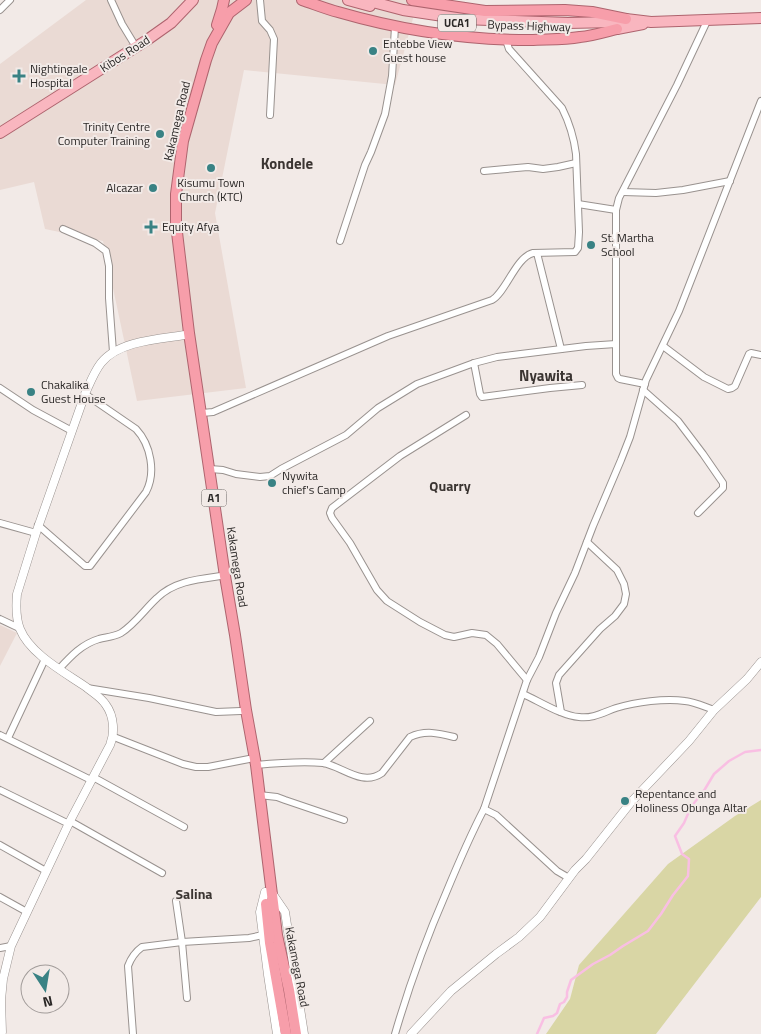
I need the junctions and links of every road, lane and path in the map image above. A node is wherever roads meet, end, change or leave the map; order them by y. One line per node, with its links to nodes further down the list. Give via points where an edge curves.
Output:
1 (10, 0): 11 (street)
2 (111, 0): 20 (street)
3 (193, 0): 20 (main road, Kibos Road, via 171,23)
4 (224, 0): 33 (highway, Kakamega Road / A1, via 186,112 175,169 173,236)
5 (246, 0): 44 (highway, Kakamega Road / A1, via 229,13 212,43 183,142 176,194 177,244)
6 (260, 0): 22 (street, via 262,21 274,39)
7 (302, 0): 17 (highway)
8 (348, 0): 16 (main road, Bypass Highway / UCA1, via 437,21)
9 (365, 0): 16 (main road, Bypass Highway / UCA1, via 403,10 463,19)
10 (412, 0): 13 (highway, via 486,11 565,10)
11 (0, 10)
12 (761, 18): 14 (main road, Bypass Highway / UCA1)
13 (626, 19): 15 (main road, Bypass Highway / UCA1); 16 (main road, Bypass Highway / UCA1)
14 (708, 20): 15 (main road, Bypass Highway / UCA1); 27 (street)
15 (651, 22): 18 (main road, Bypass Highway / UCA1)
16 (568, 25): 18 (main road, Bypass Highway / UCA1)
17 (396, 27): 19 (highway); 31 (street, via 385,114)
18 (617, 30): 19 (highway, via 564,39)
19 (506, 40): 24 (street, via 509,49 566,115)
20 (136, 47): 23 (main road, Kibos Road)
21 (761, 101): 26 (street)
22 (270, 115)
23 (0, 133)
24 (576, 163): 25 (street, via 543,169 528,167); 28 (street)
25 (484, 171)
26 (730, 181): 27 (street, via 656,193); 35 (street)
27 (623, 192): 29 (street)
28 (578, 204): 29 (street); 32 (street, via 577,250)
29 (616, 210): 34 (street)
30 (63, 230): 37 (street, via 106,251)
31 (340, 241)
32 (537, 253): 36 (street); 44 (street, via 527,255 492,300 388,336 213,412)
33 (185, 335): 37 (street, via 131,344); 52 (highway, Kakamega Road / A1)
34 (616, 344): 36 (street); 41 (street, via 618,378)
35 (663, 346): 38 (street, via 704,377 728,389 736,386 749,354); 41 (street)
36 (562, 349): 39 (street)
37 (113, 352): 43 (street, via 102,361)
38 (761, 355)
39 (474, 362): 40 (street, via 482,397); 47 (street, via 414,386 378,408 346,435 270,476)
40 (582, 385)
41 (644, 387): 48 (street, via 678,421 723,483 723,488); 51 (street, via 624,452)
42 (0, 388): 46 (street)
43 (85, 394): 46 (street); 50 (street, via 140,433 152,468 151,482 90,566 85,566)
44 (202, 413): 47 (highway, Kakamega Road / A1)
45 (466, 415): 58 (street, via 400,456 332,508 330,513 387,601 444,635 486,635)
46 (72, 431): 50 (street)
47 (210, 469): 69 (highway, Kakamega Road / A1)
48 (698, 512)
49 (0, 523): 50 (street)
50 (37, 529): 54 (street, via 17,594)
51 (587, 542): 58 (street); 63 (street, via 617,570 626,594 624,604 615,616 559,676 556,683)
52 (221, 576): 57 (street, via 178,584 158,596 123,632 85,645); 62 (highway, Kakamega Road / A1)
53 (0, 619): 54 (street)
54 (19, 628): 55 (street)
55 (45, 659): 57 (street); 68 (street)
56 (761, 662): 61 (street)
57 (59, 669): 59 (street)
58 (527, 680): 60 (street)
59 (87, 688): 62 (street, via 216,712); 66 (street, via 108,706)
60 (523, 694): 63 (street); 74 (street)
61 (714, 710): 63 (street, via 675,700 634,704 588,717); 81 (street, via 632,801)
62 (241, 711): 69 (highway, Kakamega Road / A1)
63 (561, 712)
64 (370, 721): 70 (street)
65 (0, 734): 68 (street)
66 (114, 736): 69 (street, via 196,767); 71 (street)
67 (454, 736): 70 (street, via 432,732 410,737 376,778 360,777)
68 (8, 738): 71 (street)
69 (252, 762): 70 (street); 73 (highway, Kakamega Road / A1); 82 (highway, Kakamega Road / A1)
70 (324, 763)
71 (92, 779): 76 (street); 77 (street)
72 (0, 790): 76 (street)
73 (259, 796): 75 (street, via 277,797); 82 (highway, Kakamega Road / A1)
74 (484, 808): 81 (street); 99 (street, via 427,939)
75 (344, 820)
76 (69, 822): 79 (street); 80 (street)
77 (184, 827)
78 (0, 845): 79 (street)
79 (46, 871): 85 (street)
80 (162, 872)
81 (569, 878): 100 (street, via 540,917 451,991)
82 (268, 892): 86 (street, via 260,912); 92 (highway, Kakamega Road / A1); 98 (street, via 285,912)
83 (0, 898): 85 (street)
84 (176, 900): 87 (street)
85 (27, 912): 88 (street)
86 (263, 935): 87 (street); 95 (street)
87 (182, 942): 90 (street); 94 (street, via 142,948 131,958 128,966)
88 (11, 946): 89 (street); 91 (street)
89 (0, 948)
90 (187, 998)
91 (1, 1000): 93 (street)
92 (288, 1011): 96 (highway, Kakamega Road / A1); 97 (highway, Kakamega Road / A1)
93 (4, 1033)
94 (133, 1034)
95 (277, 1034)
96 (286, 1034)
97 (296, 1034)
98 (304, 1034)
99 (394, 1034)
100 (411, 1034)

